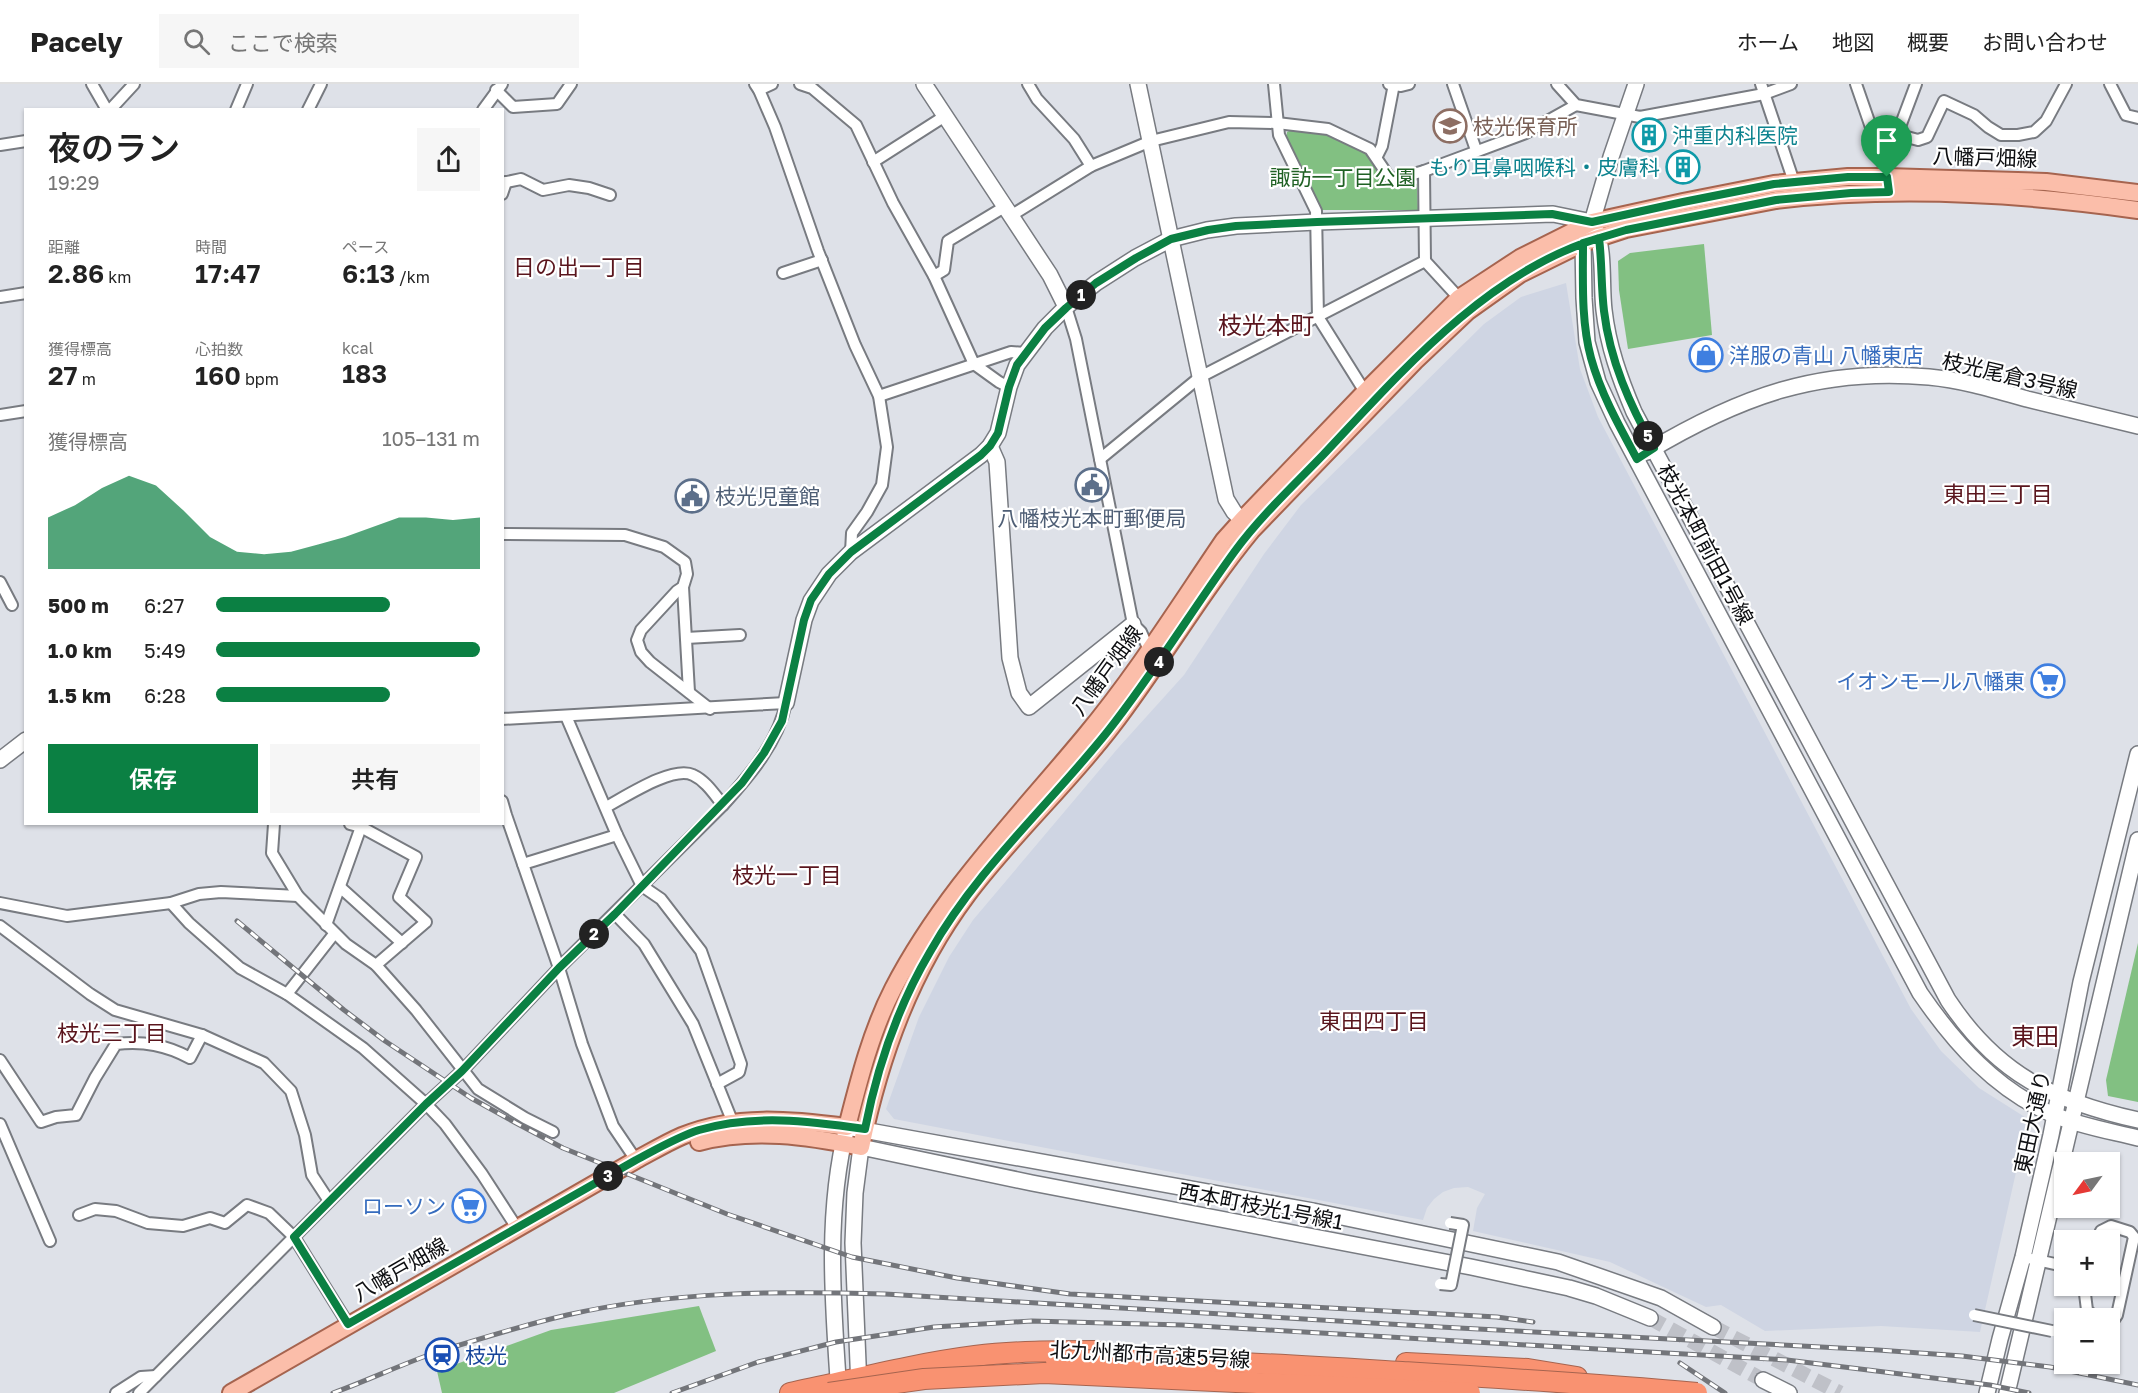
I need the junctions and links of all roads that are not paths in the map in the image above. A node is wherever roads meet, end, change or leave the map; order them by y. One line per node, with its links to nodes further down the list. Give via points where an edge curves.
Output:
1 (92, 84): 26 (street)
2 (134, 84): 27 (street)
3 (247, 84): 28 (street)
4 (321, 84): 29 (street)
5 (571, 84): 22 (street, via 557,104 513,107)
6 (772, 84): 23 (street)
7 (800, 84): 41 (street, via 812,88 856,125)
8 (924, 84): 32 (street)
9 (1028, 84): 42 (street)
10 (1138, 84): 37 (street)
11 (1274, 84): 34 (street)
12 (1409, 84): 21 (street)
13 (1453, 84): 39 (street)
14 (1557, 84): 25 (street)
15 (1635, 84): 31 (street, 枝光本町前田1号線)
16 (1791, 84): 24 (street)
17 (1856, 84): 44 (street)
18 (1916, 84): 35 (street)
19 (2066, 84): 35 (street, via 2046,122 2034,132 2001,135 1974,115 1944,101 1927,137 1918,140)
20 (2110, 84): 33 (street, via 2126,115)
21 (1392, 85): 40 (street)
22 (499, 87): 30 (street)
23 (757, 87): 56 (street)
24 (1763, 89): 31 (street, via 1640,117); 46 (street)
25 (1576, 105): 31 (street); 39 (street, via 1526,133)
26 (108, 108)
27 (111, 108)
28 (237, 108)
29 (309, 108)
30 (484, 108)
31 (1625, 113): 53 (street, 枝光本町前田1号線)
32 (945, 116): 41 (street); 49 (street)
33 (2138, 118)
34 (1277, 123): 37 (street, via 1229,122); 40 (street, via 1328,129); 52 (street, via 1279,135 1316,211)
35 (1896, 134): 44 (street)
36 (24, 141): 38 (street)
37 (1151, 141): 42 (street); 54 (street)
38 (0, 145)
39 (1476, 150): 43 (street)
40 (1377, 156): 43 (street, via 1389,177 1396,179)
41 (873, 162): 59 (street)
42 (1091, 166): 49 (street)
43 (1424, 171): 51 (street)
44 (1886, 177): 46 (main road, 八幡戸畑線); 47 (main road, 八幡戸畑線, via 2046,182); 50 (main road, 八幡戸畑線)
45 (504, 183): 48 (street, via 521,179 543,190 569,185)
46 (1796, 189): 53 (main road, 八幡戸畑線, via 1626,230)
47 (2138, 193)
48 (610, 195)
49 (1009, 210): 59 (street, via 948,241 944,270); 63 (street)
50 (2138, 210)
51 (1425, 220): 52 (street); 53 (street, via 1552,214); 57 (street)
52 (1317, 222): 54 (street, via 1236,226); 64 (street)
53 (1596, 230): 55 (main road, 八幡戸畑線); 62 (main road, 八幡戸畑線, via 1520,258); 75 (street, 枝光本町前田1号線, via 1609,342 1619,377)
54 (1171, 239): 63 (street, via 1116,270); 67 (street)
55 (1583, 243): 77 (street, 枝光本町前田1号線, via 1585,319 1591,357 1598,382); 78 (main road, 八幡戸畑線, via 1520,274 1468,311)
56 (822, 260): 58 (street); 70 (street)
57 (1425, 261): 62 (street); 64 (street)
58 (783, 273)
59 (934, 276): 66 (street)
60 (24, 293): 61 (street)
61 (0, 297)
62 (1459, 298): 69 (main road, 八幡戸畑線)
63 (1066, 308): 65 (street); 76 (street)
64 (1318, 317): 67 (street); 69 (street)
65 (1025, 353): 66 (street, via 1011,352); 68 (street)
66 (974, 364): 68 (street); 70 (street)
67 (1200, 377): 76 (street); 78 (street, via 1226,500)
68 (1009, 387): 74 (street, via 998,433)
69 (1365, 392): 78 (main road, 八幡戸畑線)
70 (879, 396): 80 (street, via 887,447 882,485 852,533)
71 (24, 411): 72 (street)
72 (0, 415)
73 (2138, 426): 75 (street, 枝光尾倉3号線, via 1931,378 1856,376 1790,387 1753,400 1711,417)
74 (990, 446): 80 (street); 84 (street, via 997,462 1010,658 1019,693 1029,707)
75 (1654, 448): 77 (street, 枝光尾倉3号線); 121 (street, 枝光本町前田1号線, via 1948,1000 1965,1026 2003,1063)
76 (1100, 459): 84 (street)
77 (1637, 459): 124 (street, 枝光本町前田1号線, via 1920,993 1941,1024 1990,1076)
78 (1247, 525): 87 (main road, 八幡戸畑線, via 1224,540); 130 (main road, 八幡戸畑線, via 1235,550 1112,726 984,874 939,936 917,975 886,1048)
79 (504, 534): 82 (street, via 603,534 644,540 664,547 685,562)
80 (851, 552): 89 (street, via 811,600)
81 (0, 582): 83 (street)
82 (683, 587): 86 (street); 88 (street, via 640,630 637,640 650,662)
83 (12, 605)
84 (1133, 624): 87 (street)
85 (740, 635): 86 (street)
86 (686, 638): 88 (street)
87 (1149, 650): 129 (main road, 八幡戸畑線, via 1086,736 965,877 928,930 883,1011)
88 (689, 693): 90 (street)
89 (786, 703): 90 (street); 96 (street, via 782,721 764,753)
90 (710, 709): 91 (street)
91 (566, 716): 92 (street); 97 (street)
92 (504, 719)
93 (24, 741): 94 (street)
94 (3, 753)
95 (2137, 764): 121 (street, 東田大通り, via 2081,982)
96 (723, 805): 97 (street, via 704,782 690,773 669,775); 104 (street)
97 (606, 807): 101 (street)
98 (504, 808): 103 (street)
99 (274, 825): 106 (street, via 272,853)
100 (358, 825): 105 (street); 113 (street, via 416,857 399,897 426,922)
101 (617, 835): 103 (street); 104 (street)
102 (2138, 840): 122 (street, 東田大通り)
103 (523, 864): 115 (street)
104 (642, 886): 109 (street); 120 (street, via 661,899 701,951 741,1064 739,1072)
105 (341, 888): 110 (street); 113 (street)
106 (298, 896): 108 (street, via 199,894); 110 (street)
107 (0, 903): 108 (street, via 67,916)
108 (171, 903): 116 (street, via 240,968)
109 (615, 914): 115 (street); 120 (street, via 644,944 693,1024)
110 (326, 925): 112 (street)
111 (0, 926): 117 (street, via 115,1010)
112 (334, 934): 114 (street); 116 (street)
113 (402, 943): 114 (street)
114 (376, 965): 119 (street)
115 (559, 968): 119 (street); 135 (street, via 613,1126)
116 (287, 994): 123 (street, via 363,1048)
117 (202, 1035): 118 (street, via 190,1058 172,1048 134,1042 116,1044 76,1115 41,1122); 136 (street, via 264,1063 291,1091 312,1175)
118 (0, 1060)
119 (462, 1071): 123 (street); 131 (street, via 478,1089)
120 (717, 1084): 127 (street)
121 (2060, 1096): 122 (street, 枝光本町前田1号線); 124 (street, 東田大通り)
122 (2076, 1103): 125 (street, 枝光本町前田1号線); 126 (street, 東田大通り)
123 (426, 1104): 136 (street); 139 (street, via 482,1174)
124 (2055, 1115): 126 (street, 枝光本町前田1号線); 144 (street, 東田大通り)
125 (2138, 1120)
126 (2073, 1121): 132 (street, 枝光本町前田1号線); 145 (street, 東田大通り)
127 (734, 1123): 129 (main road, 八幡戸畑線, via 773,1119); 135 (main road, 八幡戸畑線, via 682,1136)
128 (0, 1124): 142 (street)
129 (847, 1127): 130 (street, 西本町枝光1号線1); 133 (street)
130 (865, 1129): 134 (main road, 八幡戸畑線); 143 (street, 西本町枝光1号線1, via 1313,1211)
131 (553, 1132)
132 (2138, 1138)
133 (843, 1144): 134 (main road, 八幡戸畑線); 158 (street, via 832,1236); 162 (main road, 八幡戸畑線, via 758,1134 718,1137 684,1147)
134 (861, 1147): 147 (street, 西本町枝光1号線1); 157 (street, 八幡戸畑線, via 853,1243)
135 (636, 1160): 139 (main road, 八幡戸畑線)
136 (329, 1201): 141 (street)
137 (79, 1215): 141 (street, via 95,1209 116,1211 148,1222 183,1226 210,1218 225,1223 246,1205 268,1213)
138 (1450, 1223): 148 (street, bridge, via 1463,1225 1451,1285)
139 (517, 1228): 152 (main road, 八幡戸畑線)
140 (2103, 1230): 149 (street, via 2110,1226 2134,1237)
141 (294, 1237): 152 (street); 155 (street)
142 (50, 1241)
143 (1475, 1245): 147 (street); 153 (street, 西本町枝光1号線1, via 1590,1272 1661,1298)
144 (2023, 1257): 145 (street); 167 (street, 東田大通り)
145 (2040, 1260): 146 (street); 168 (street, 東田大通り)
146 (2054, 1264)
147 (1471, 1267): 151 (street, 西本町枝光1号線1, via 1569,1288)
148 (1440, 1284)
149 (2119, 1308)
150 (1974, 1315): 154 (street, bridge)
151 (1650, 1318)
152 (348, 1324): 161 (main road, 八幡戸畑線)
153 (1713, 1327)
154 (2052, 1331)
155 (156, 1376): 159 (street, via 141,1377); 160 (street)
156 (1763, 1380): 166 (street)
157 (859, 1385): 158 (highway); 165 (highway, bridge, via 952,1375 1055,1356 1322,1367)
158 (835, 1390): 163 (highway); 164 (highway, 北九州都市高速5号線, bridge, via 924,1379 1044,1373)
159 (116, 1393)
160 (139, 1393)
161 (231, 1393)
162 (252, 1393)
163 (790, 1393)
164 (1470, 1393)
165 (1698, 1393)
166 (1789, 1393)
167 (1987, 1393)
168 (2007, 1393)

